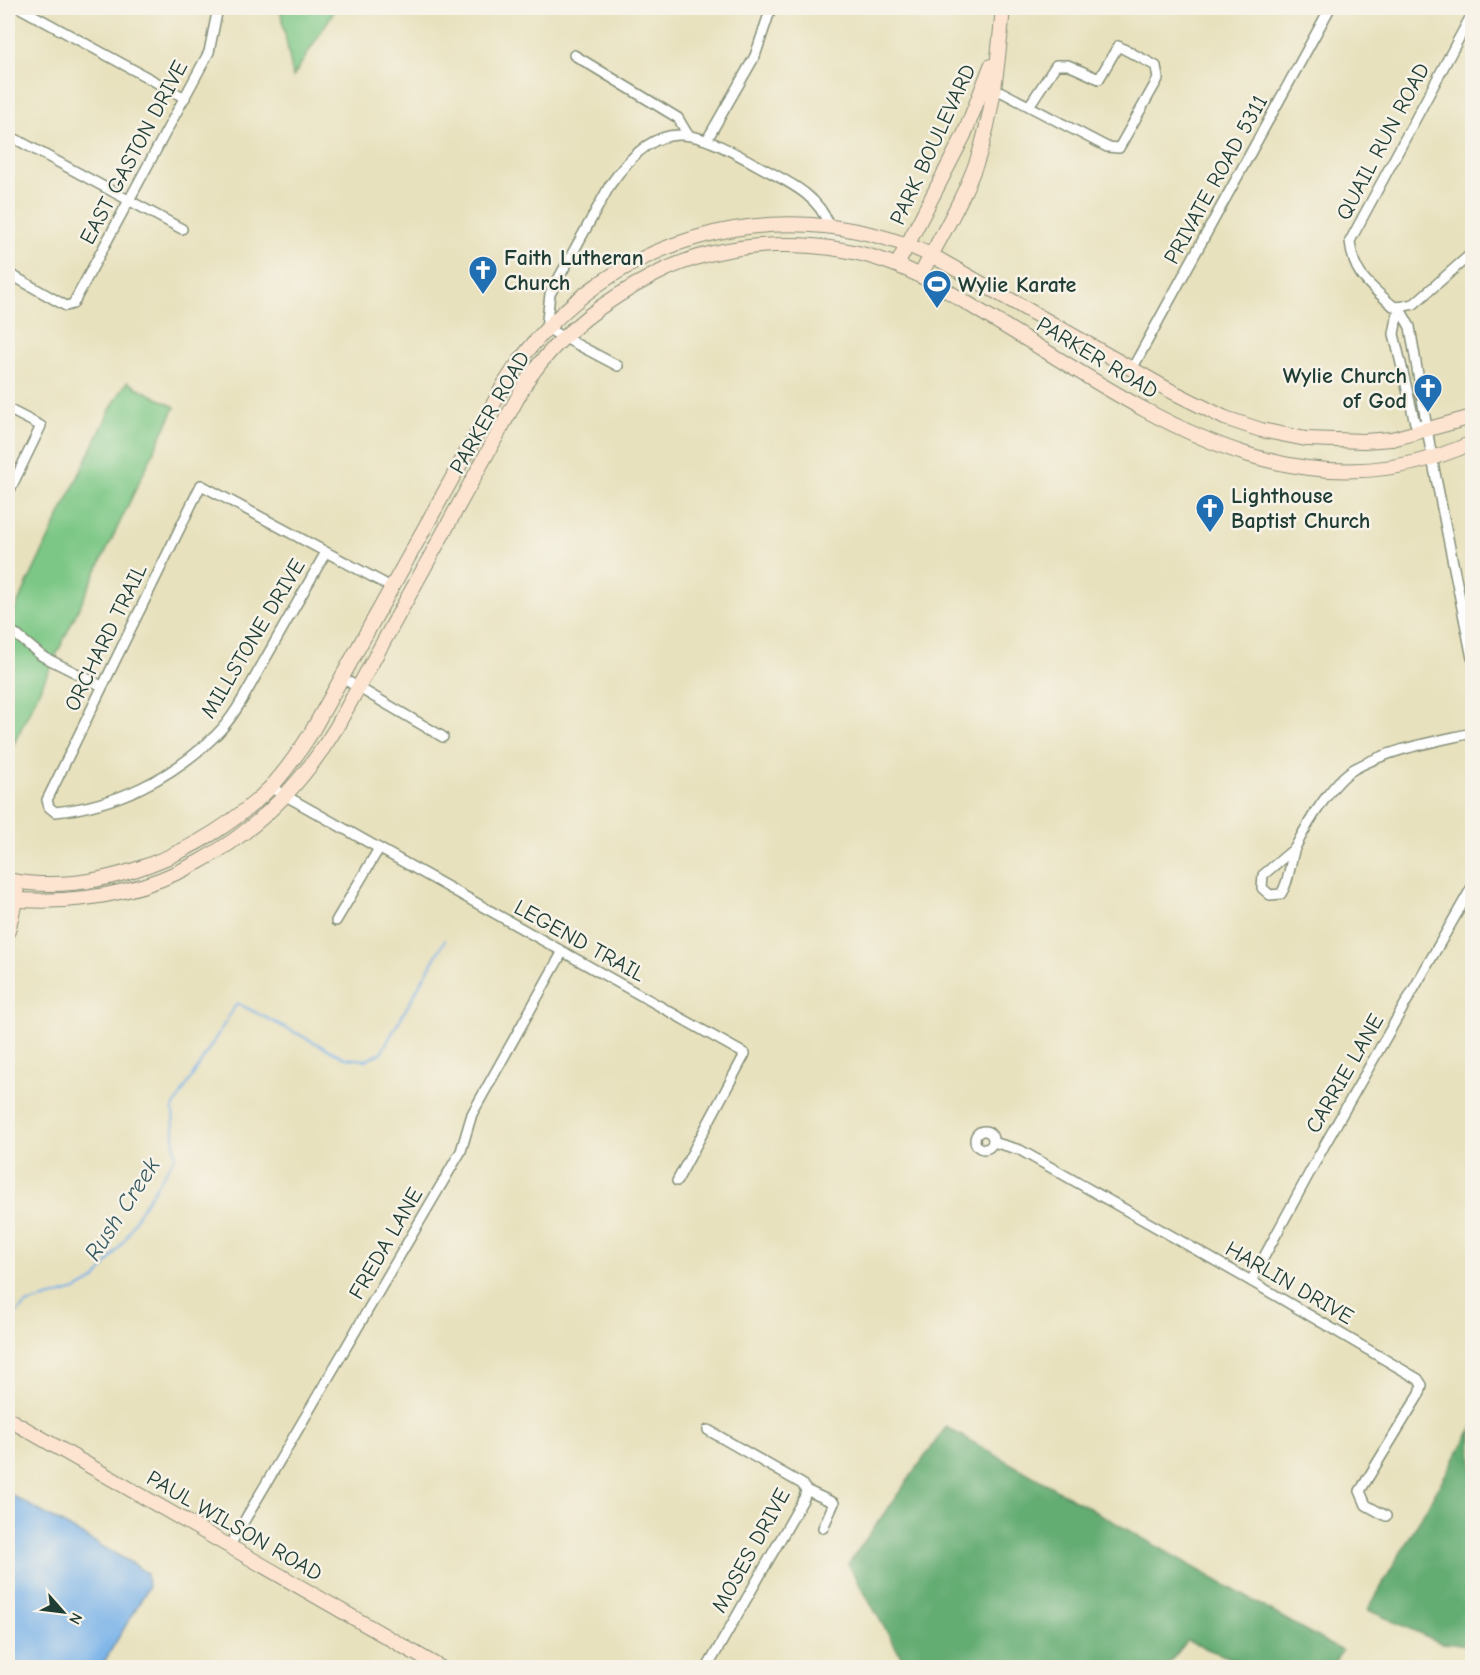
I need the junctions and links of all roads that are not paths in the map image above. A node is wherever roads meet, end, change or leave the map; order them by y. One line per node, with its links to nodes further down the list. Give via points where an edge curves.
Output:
1 (20, 8): 10 (street)
2 (218, 8): 10 (street, EAST GASTON DRIVE, via 209,52)
3 (771, 8): 14 (street, via 755,56)
4 (1004, 8): 7 (main road, PARK BOULEVARD)
5 (1330, 8): 28 (street, PRIVATE ROAD 5311)
6 (1473, 14): 24 (street, QUAIL RUN ROAD, via 1350,241 1352,261 1360,276)
7 (1000, 39): 9 (main road, PARK BOULEVARD); 18 (main road, PARK BOULEVARD, via 964,135)
8 (574, 55): 13 (street, via 678,118)
9 (994, 88): 11 (street); 20 (main road, PARK BOULEVARD, via 977,160)
10 (185, 98): 15 (street, EAST GASTON DRIVE)
11 (1029, 106): 11 (street, via 1107,147 1119,148 1158,79 1156,66 1118,46 1099,79 1068,65 1056,65)
12 (8, 135): 15 (street)
13 (688, 135): 14 (street); 25 (street, via 649,143 622,167 550,294)
14 (708, 138): 16 (street, via 802,190 823,209)
15 (129, 202): 17 (street); 22 (street, EAST GASTON DRIVE, via 73,304 66,306)
16 (830, 225): 18 (main road, PARKER ROAD); 25 (main road, PARKER ROAD, via 732,227 670,245 588,291)
17 (182, 229)
18 (908, 244): 20 (main road, PARKER ROAD); 21 (main road, PARK BOULEVARD)
19 (1473, 253): 24 (street, via 1414,304)
20 (931, 255): 23 (main road, PARK BOULEVARD); 28 (main road, PARKER ROAD)
21 (897, 265): 23 (main road, PARKER ROAD); 26 (main road, PARKER ROAD, via 843,251 771,244 718,251 677,263 627,289)
22 (8, 273)
23 (920, 276): 33 (main road, PARKER ROAD, via 1159,417 1223,447 1293,467 1335,472 1366,471)
24 (1399, 307): 31 (street, QUAIL RUN ROAD, via 1410,327); 31 (street, via 1394,334 1414,423)
25 (546, 327): 26 (street); 36 (main road, PARKER ROAD, via 505,383)
26 (564, 337): 27 (street); 41 (main road, PARKER ROAD, via 528,379)
27 (618, 366)
28 (1132, 369): 31 (main road, PARKER ROAD, via 1225,418 1306,439 1364,441)
29 (8, 409): 34 (street, via 41,426)
30 (1473, 417): 31 (main road, PARKER ROAD)
31 (1429, 428): 33 (street, QUAIL RUN ROAD)
32 (1473, 443): 33 (main road, PARKER ROAD)
33 (1432, 458): 38 (street, QUAIL RUN ROAD)
34 (8, 494)
35 (326, 552): 36 (street); 40 (street, ORCHARD TRAIL, via 201,485); 46 (street, MILLSTONE DRIVE, via 245,695 217,734 168,773 115,800 55,812)
36 (393, 588): 39 (main road, PARKER ROAD)
37 (8, 628): 40 (street, via 42,656)
38 (1473, 658)
39 (342, 678): 41 (street); 44 (main road, PARKER ROAD, via 294,760)
40 (102, 686): 46 (street, ORCHARD TRAIL, via 47,800)
41 (359, 688): 43 (street); 45 (main road, PARKER ROAD, via 325,748)
42 (1473, 733): 47 (street, via 1395,752 1352,770 1318,806)
43 (443, 737)
44 (270, 787): 45 (street, LEGEND TRAIL); 49 (main road, PARKER ROAD, via 225,825 191,845 121,874 72,882)
45 (286, 796): 48 (street, LEGEND TRAIL); 51 (main road, PARKER ROAD, via 248,832 214,854 162,878 94,896)
46 (48, 807)
47 (1295, 848): 47 (street, via 1263,875 1262,888 1270,895 1281,894 1286,886)
48 (378, 850): 52 (street); 54 (street, LEGEND TRAIL)
49 (13, 881): 51 (main road)
50 (1473, 887): 57 (street, CARRIE LANE)
51 (12, 899): 53 (main road)
52 (336, 921)
53 (8, 931)
54 (562, 953): 56 (street, LEGEND TRAIL, via 745,1054); 63 (street, FREDA LANE, via 472,1114 461,1151)
55 (993, 1142): 57 (street, HARLIN DRIVE, via 1020,1150)
56 (677, 1181)
57 (1251, 1281): 61 (street, HARLIN DRIVE, via 1422,1385 1360,1491 1366,1505)
58 (8, 1419): 63 (main road, PAUL WILSON ROAD)
59 (708, 1430): 60 (street, MOSES DRIVE, via 802,1484)
60 (806, 1490): 62 (street, via 834,1503); 65 (street, MOSES DRIVE)
61 (1386, 1516)
62 (823, 1528)
63 (228, 1546): 64 (main road, PAUL WILSON ROAD)
64 (441, 1668)
65 (707, 1668)

